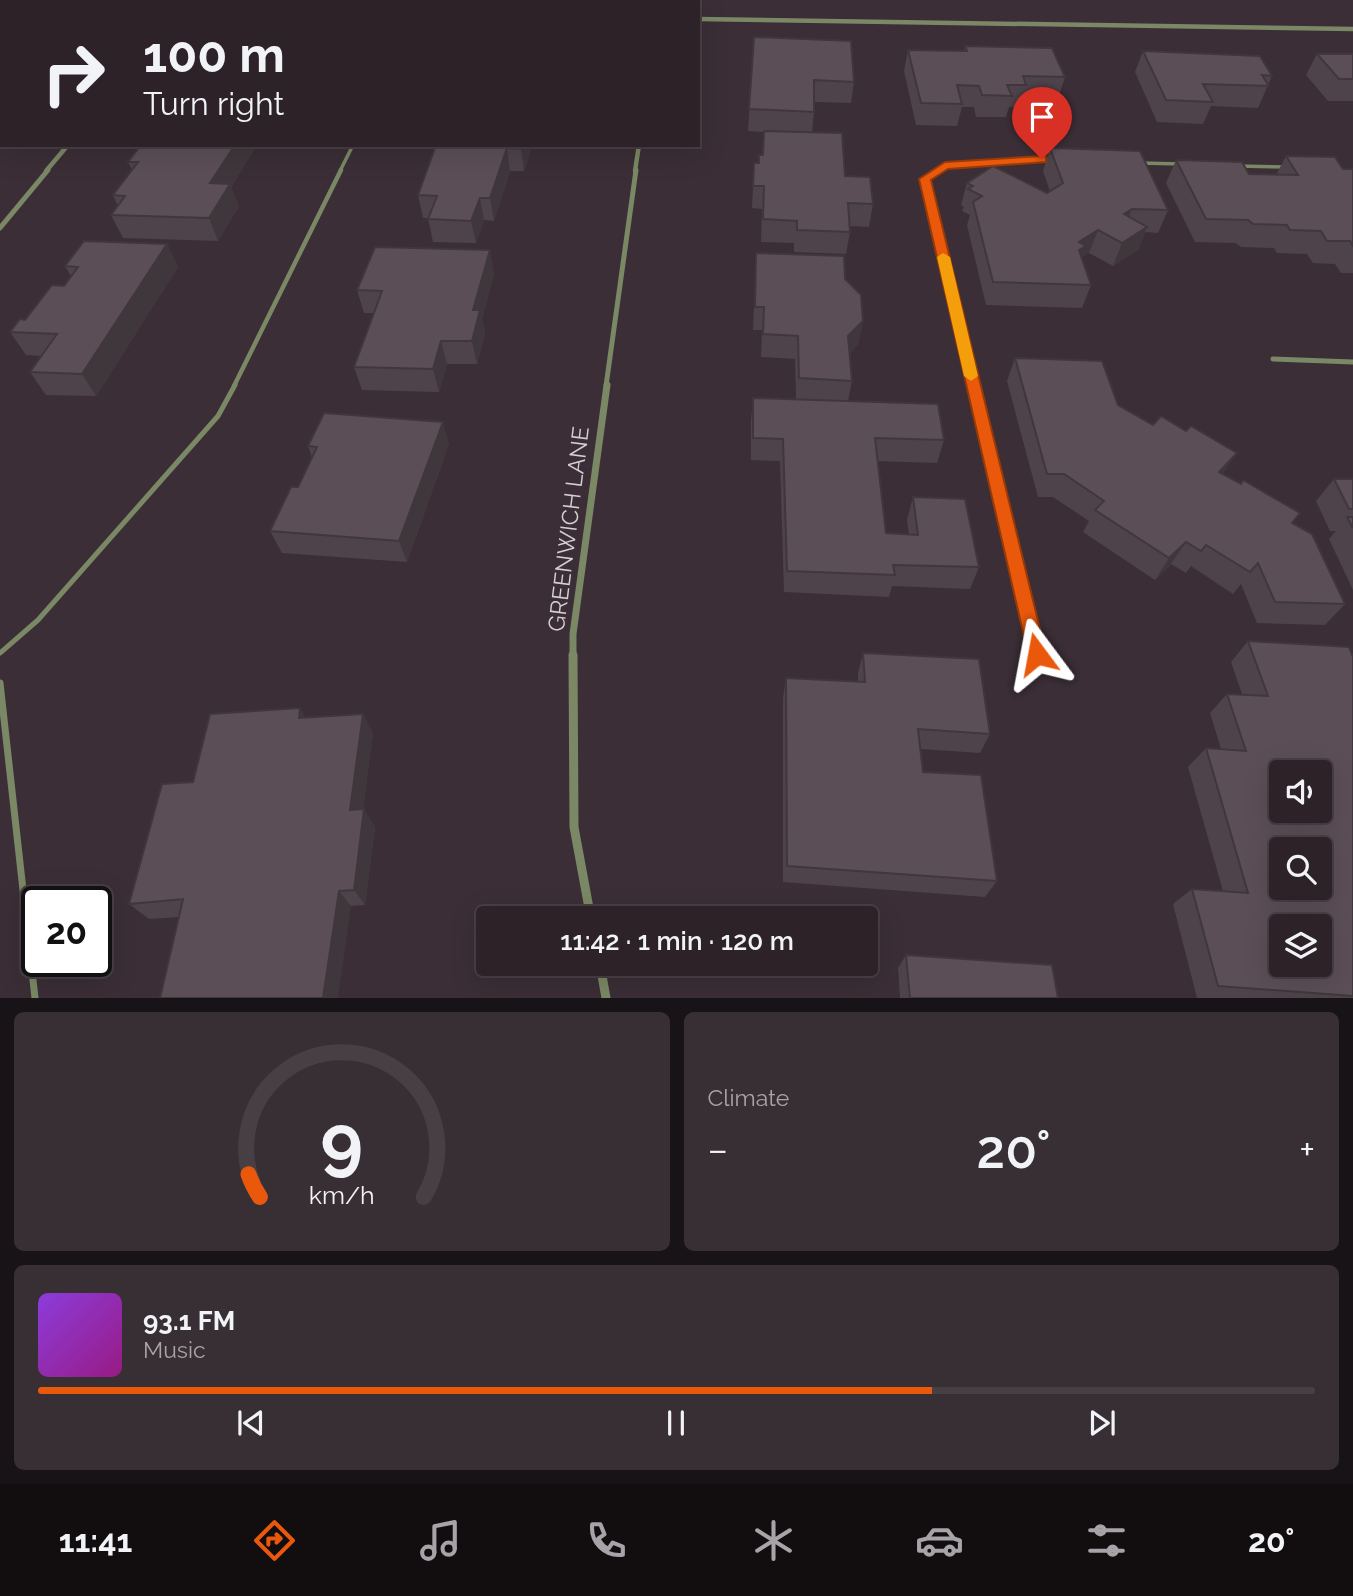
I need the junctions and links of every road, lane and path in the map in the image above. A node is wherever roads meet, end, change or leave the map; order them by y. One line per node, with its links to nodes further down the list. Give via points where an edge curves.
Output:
1 (700, 19): 2 (street)
2 (1353, 29)
3 (66, 147): 11 (street)
4 (352, 147): 14 (lane, via 218,416 37,620)
5 (639, 147): 17 (street, GREENWICH LANE, via 573,634 574,827)
6 (1056, 160): 15 (lane, via 945,166 925,179)
7 (1137, 162): 8 (lane)
8 (1191, 164)
9 (1231, 166): 10 (lane)
10 (1299, 168)
11 (0, 228)
12 (1273, 359): 13 (street)
13 (1353, 362)
14 (0, 653)
15 (1037, 654)
16 (0, 684): 19 (lane)
17 (589, 906)
18 (602, 976): 20 (street)
19 (35, 998)
20 (606, 998)

